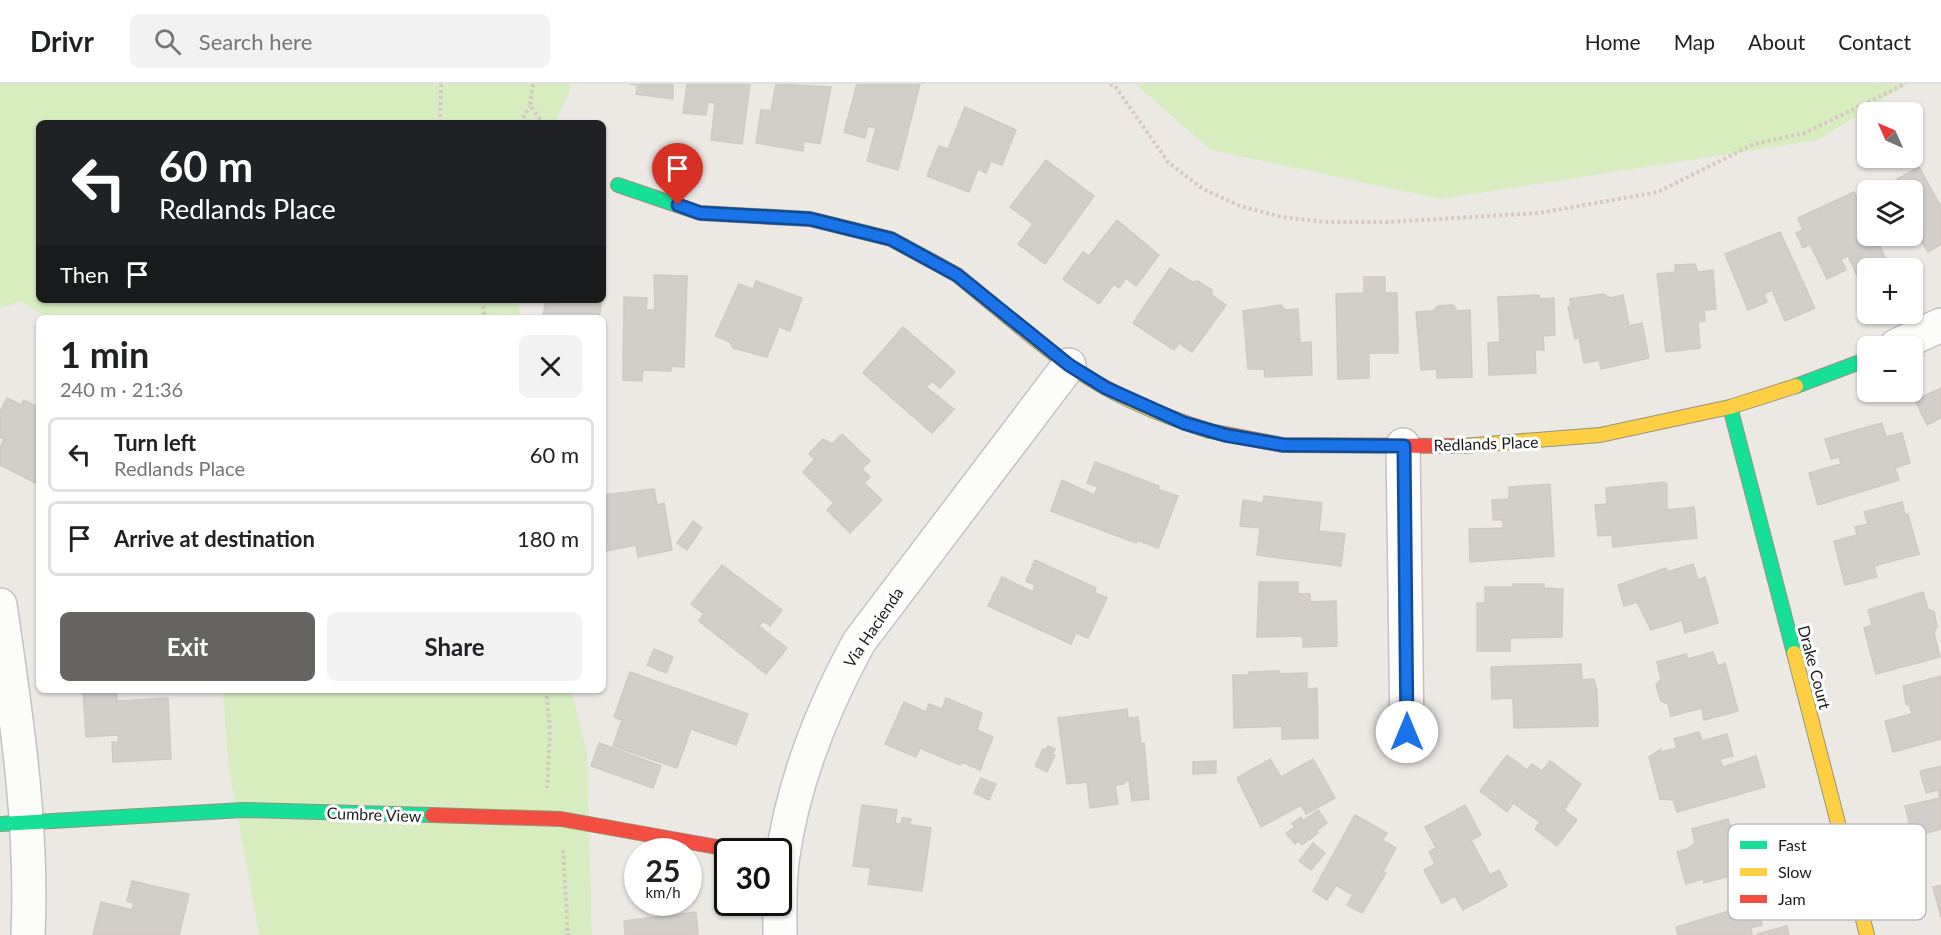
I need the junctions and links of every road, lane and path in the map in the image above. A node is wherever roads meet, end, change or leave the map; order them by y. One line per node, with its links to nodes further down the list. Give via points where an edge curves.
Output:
1 (441, 84): 6 (path)
2 (533, 84): 5 (path)
3 (1110, 84): 4 (path, via 1168,162 1203,189 1240,206 1282,217 1324,222 1389,222 1539,213 1659,192 1754,144 1805,134)
4 (1905, 84)
5 (530, 105): 7 (path); 8 (path)
6 (440, 120)
7 (522, 120)
8 (541, 120)
9 (618, 185): 13 (street, Redlands Place, via 700,213 810,219 891,239 957,275)
10 (1941, 325): 11 (street)
11 (1917, 336)
12 (1857, 363): 14 (street, Redlands Place)
13 (1069, 365): 15 (street, Redlands Place, via 1144,406 1225,435 1283,445); 23 (street, Via Hacienda, via 859,642 832,692 817,732)
14 (1730, 407): 15 (street, Redlands Place, via 1600,435 1467,446); 22 (street, Drake Court)
15 (1404, 446): 18 (street)
16 (0, 605): 21 (street)
17 (546, 693): 20 (path, via 550,730)
18 (1407, 732)
19 (561, 819): 20 (street, Cumbre View); 24 (street, Cumbre View); 28 (path)
20 (545, 820): 21 (street, Cumbre View, via 243,810)
21 (14, 824): 27 (street, via 31,873)
22 (1838, 824)
23 (786, 838)
24 (714, 846)
25 (780, 916): 29 (street, Via Hacienda)
26 (1863, 920): 30 (street, Drake Court)
27 (28, 935)
28 (568, 935)
29 (780, 935)
30 (1867, 935)

